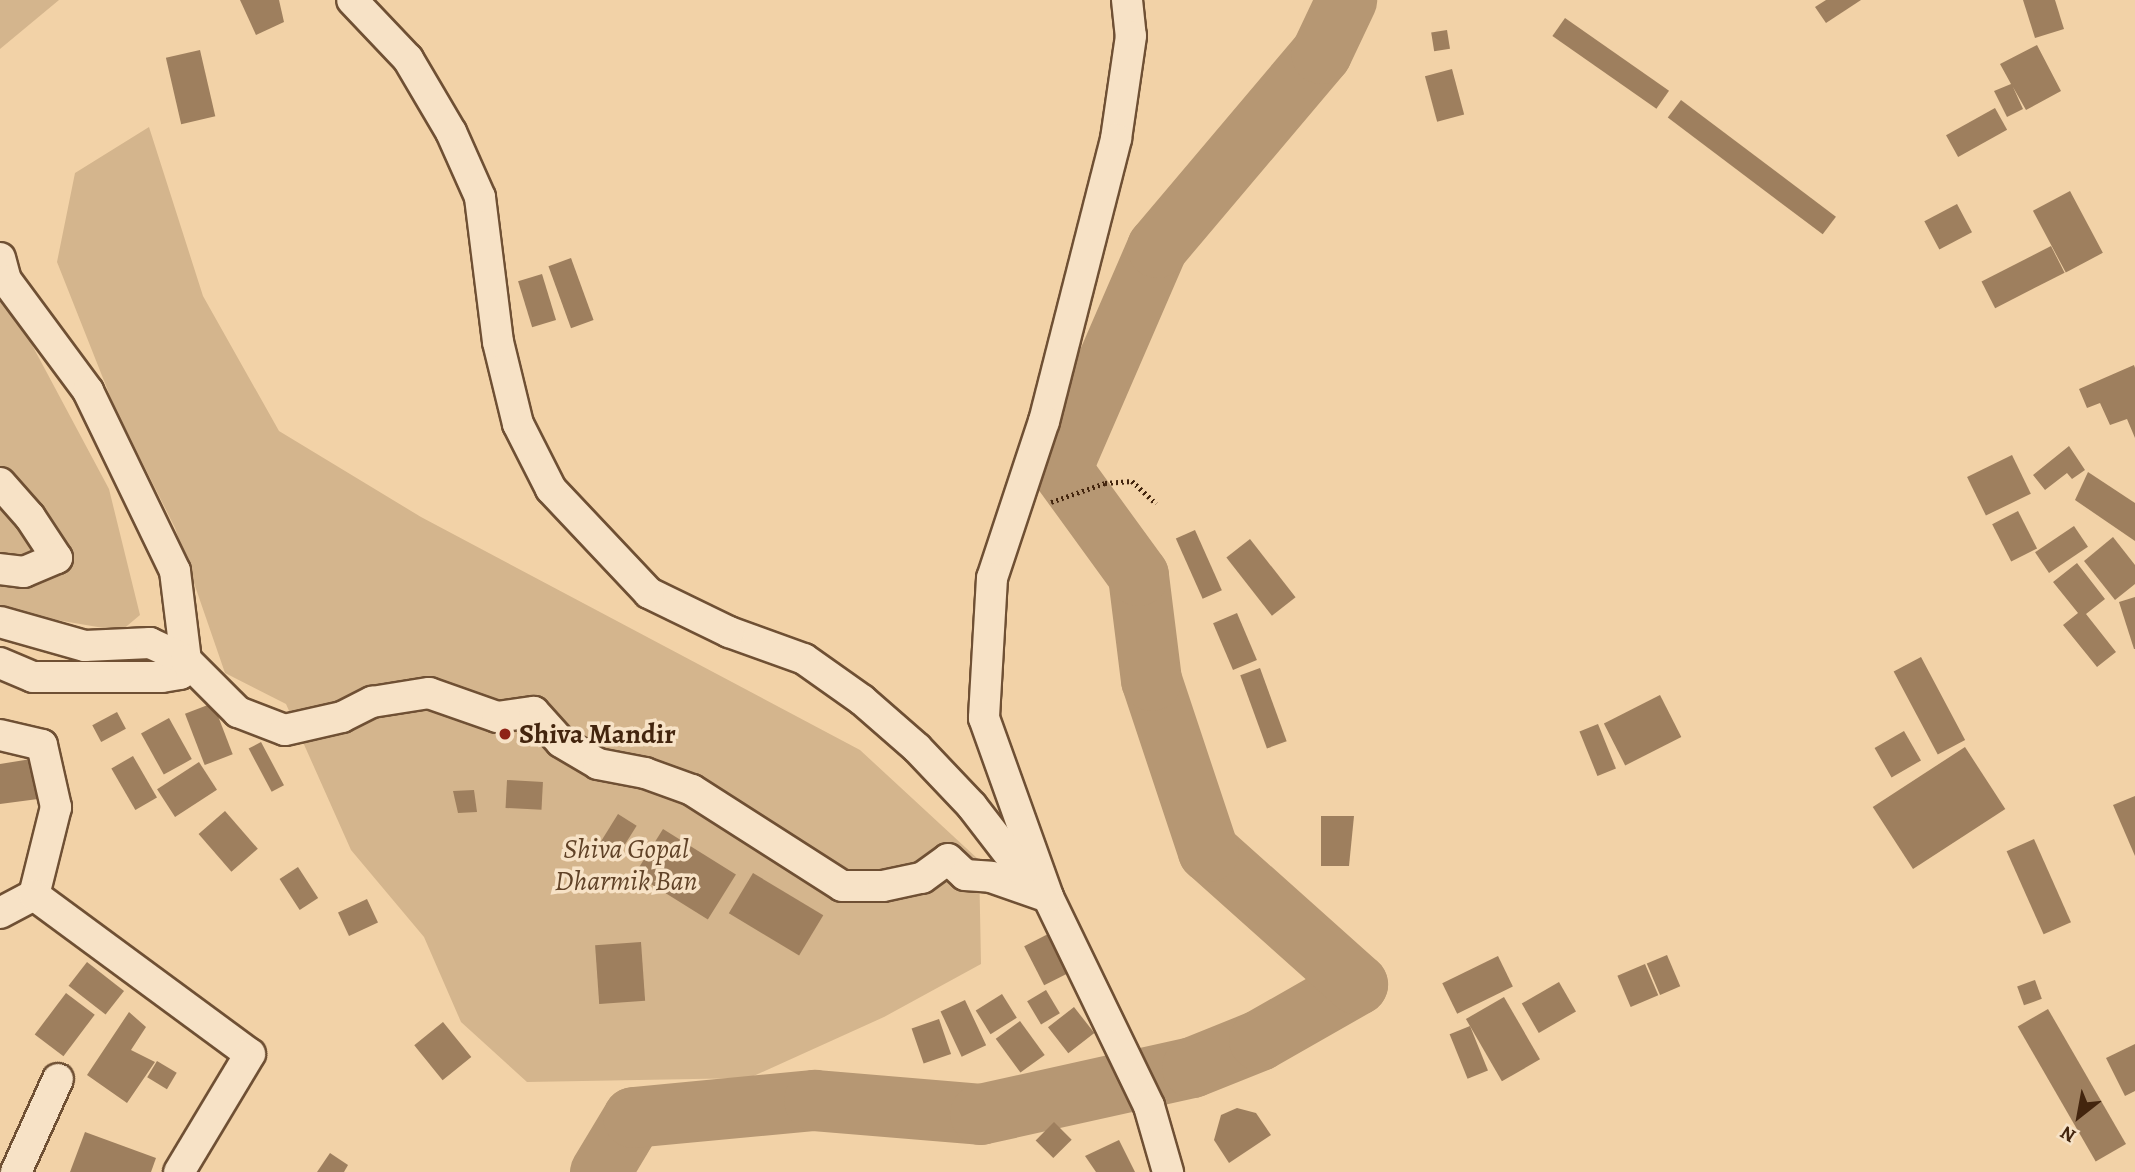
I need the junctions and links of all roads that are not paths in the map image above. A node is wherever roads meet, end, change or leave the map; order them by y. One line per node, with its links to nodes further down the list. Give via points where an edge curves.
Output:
1 (352, 0): 11 (street, via 408,59 451,132 480,197 498,342 518,424 551,489 649,593 729,632 804,659 862,700 963,796 1022,872)
2 (1127, 0): 11 (street, via 1131,36 1116,139 1044,421 992,578 985,718)
3 (0, 258): 7 (street, via 6,280 88,391 175,571)
4 (0, 483): 5 (street, via 57,558 24,572)
5 (0, 569)
6 (0, 622): 7 (street, via 85,646 150,643)
7 (186, 660): 8 (street, via 180,674 162,677 33,677); 11 (street, via 238,712 285,730 342,717 373,702 429,693 497,716 534,712 561,743 598,764 645,773 692,790 842,886 883,886 922,878 948,859 965,875 991,877)
8 (0, 663)
9 (0, 735): 10 (street, via 42,745 57,807)
10 (34, 895): 12 (street); 15 (street, via 250,1054)
11 (1048, 897): 16 (street, via 1149,1105)
12 (0, 913)
13 (58, 1079): 14 (street)
14 (16, 1172)
15 (179, 1172)
16 (1168, 1172)

